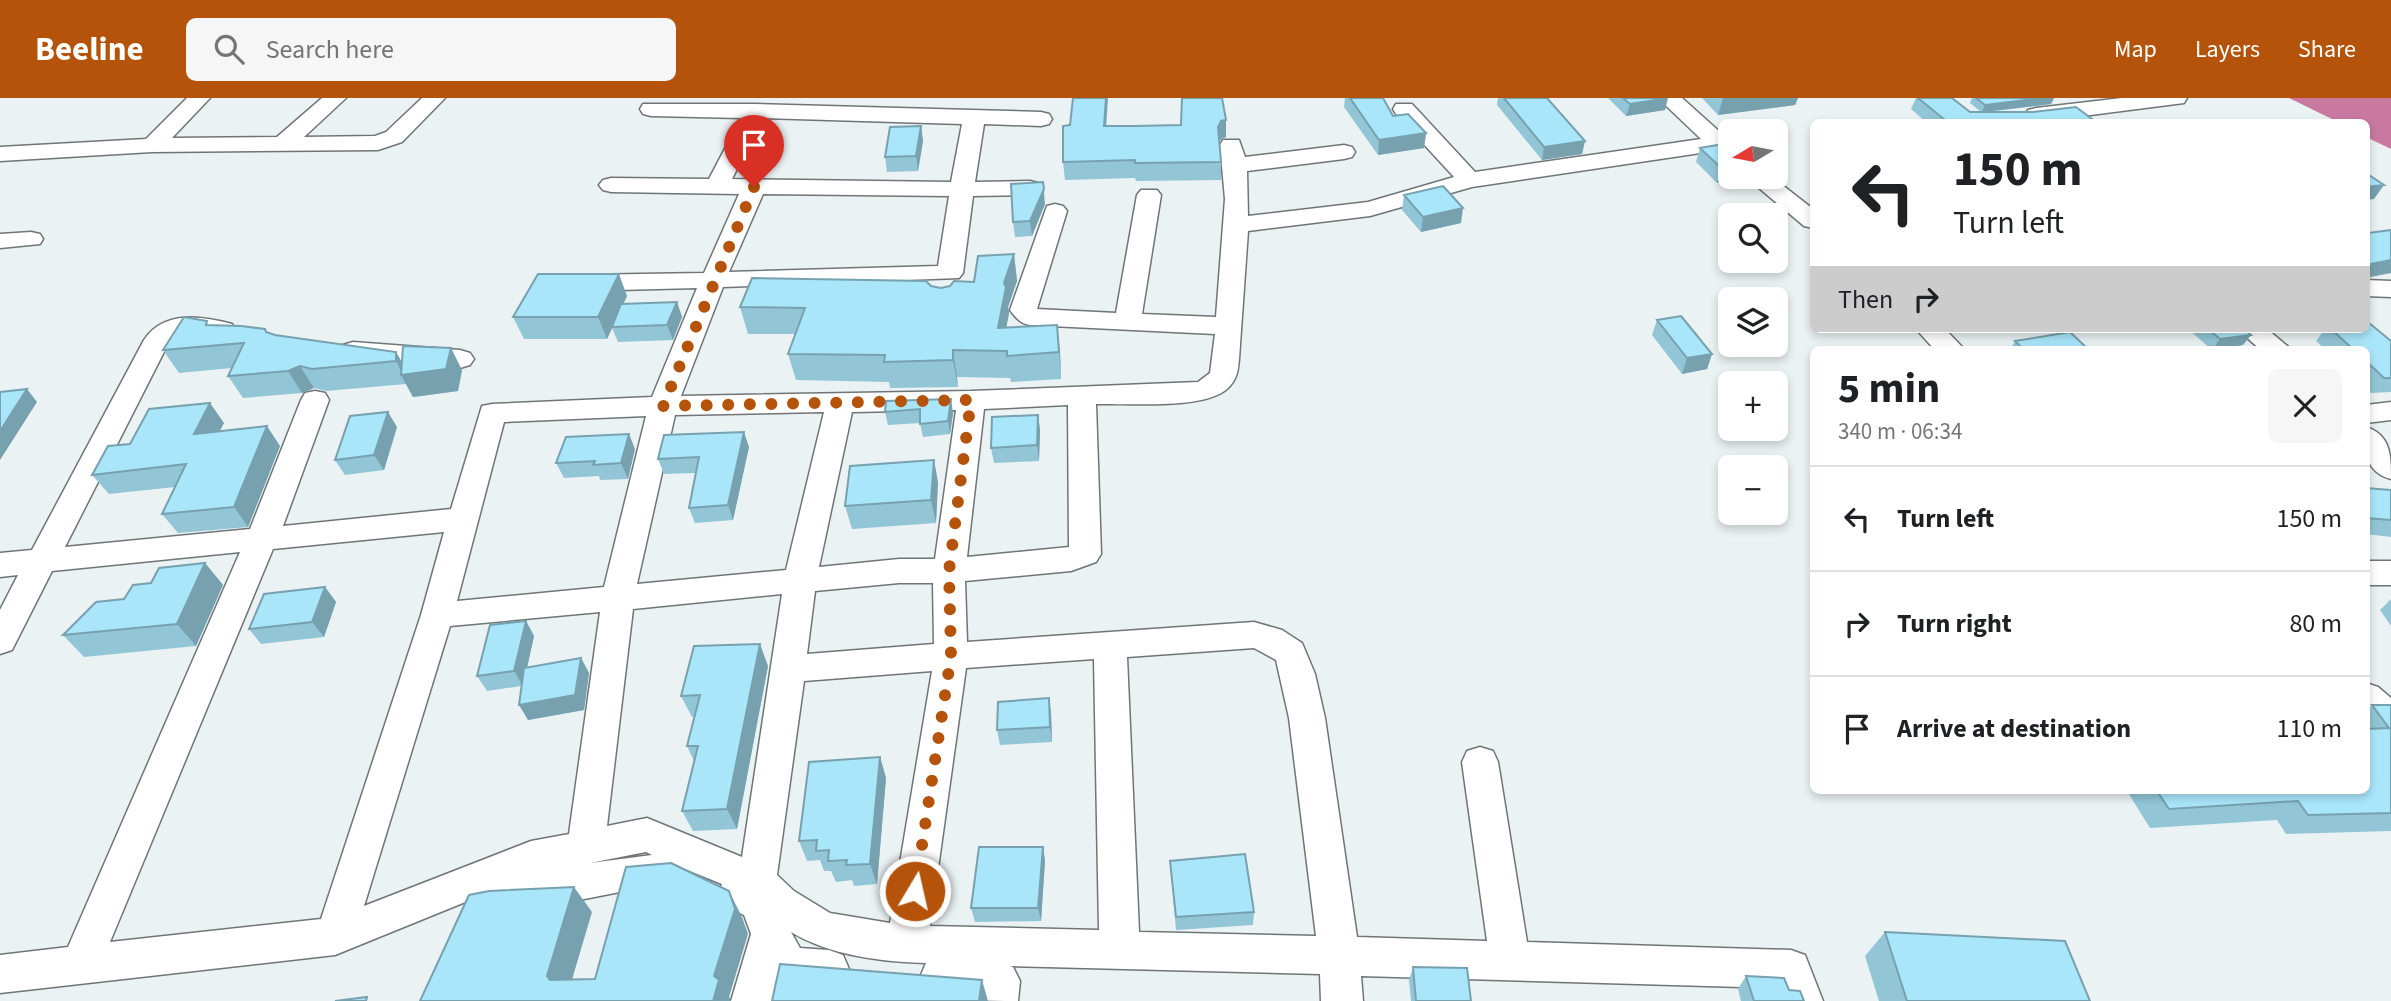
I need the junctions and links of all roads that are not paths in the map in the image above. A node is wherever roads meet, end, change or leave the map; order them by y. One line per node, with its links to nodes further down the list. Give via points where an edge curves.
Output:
1 (199, 98): 14 (street)
2 (335, 98): 13 (street)
3 (434, 98): 13 (street, via 386,141)
4 (1669, 98): 12 (street)
5 (2176, 98): 10 (street)
6 (651, 108): 8 (street)
7 (1404, 109): 18 (street)
8 (755, 111): 9 (street); 20 (street)
9 (974, 117): 11 (street); 23 (street)
10 (2016, 117)
11 (1041, 119)
12 (1718, 142)
13 (284, 143): 14 (street)
14 (152, 145): 17 (street)
15 (1718, 149): 18 (street)
16 (1344, 152): 28 (street, via 1234,155)
17 (0, 154)
18 (1469, 180): 28 (street, via 1370,209)
19 (611, 185): 20 (street)
20 (717, 186): 21 (street)
21 (754, 187): 23 (street); 32 (street)
22 (1030, 188): 23 (street)
23 (962, 189): 34 (street)
24 (1773, 189): 27 (street)
25 (1149, 195): 37 (street)
26 (1055, 212): 37 (street, via 1025,314)
27 (1810, 219)
28 (1236, 225): 38 (street)
29 (30, 239): 30 (street)
30 (0, 241)
31 (976, 273): 34 (street)
32 (713, 280): 33 (street); 34 (street); 50 (street)
33 (562, 284)
34 (948, 284)
35 (2370, 288): 36 (street)
36 (2391, 289)
37 (1128, 322): 38 (street)
38 (1229, 326): 46 (street, via 1224,374 1207,388)
39 (1933, 333): 42 (street)
40 (2255, 333): 43 (street)
41 (253, 335): 57 (street, via 179,324 166,329)
42 (1947, 346)
43 (2273, 346)
44 (329, 347): 45 (street)
45 (460, 359)
46 (1083, 396): 48 (street); 59 (street, via 1085,554)
47 (315, 400): 56 (street)
48 (971, 400): 49 (street); 59 (street)
49 (840, 403): 50 (street); 62 (street)
50 (663, 406): 55 (street, via 492,413); 63 (street)
51 (2391, 411): 52 (street)
52 (2370, 414)
53 (2370, 441): 54 (street)
54 (2391, 469)
55 (463, 519): 56 (street); 64 (street)
56 (262, 538): 57 (street); 82 (street)
57 (42, 560): 58 (street); 65 (street)
58 (0, 565)
59 (949, 571): 62 (street); 67 (street)
60 (2370, 573): 61 (street)
61 (2391, 573)
62 (800, 580): 63 (street); 68 (street)
63 (618, 597): 64 (street); 72 (street)
64 (437, 615): 77 (street)
65 (0, 641)
66 (1110, 645): 67 (street); 79 (street); 80 (street, via 1254,635 1290,652 1307,718)
67 (951, 656): 68 (street); 78 (street)
68 (789, 669): 75 (street)
69 (2370, 700): 70 (street)
70 (2391, 718)
71 (1480, 762): 81 (street)
72 (586, 847): 73 (street); 74 (street, via 531,858)
73 (627, 856): 74 (street); 75 (street, via 689,869); 75 (street, via 647,835); 76 (street)
74 (466, 906): 77 (street)
75 (769, 906): 78 (street, via 823,930); 84 (street); 85 (street, via 788,966 999,981)
76 (615, 912)
77 (335, 936): 82 (street)
78 (907, 944): 79 (street)
79 (1120, 949): 80 (street)
80 (1339, 956): 81 (street); 86 (street)
81 (1510, 962): 87 (street, via 1791,970)
82 (80, 965): 83 (street)
83 (1, 976)
84 (752, 1001)
85 (997, 1001)
86 (1342, 1001)
87 (1802, 1001)

